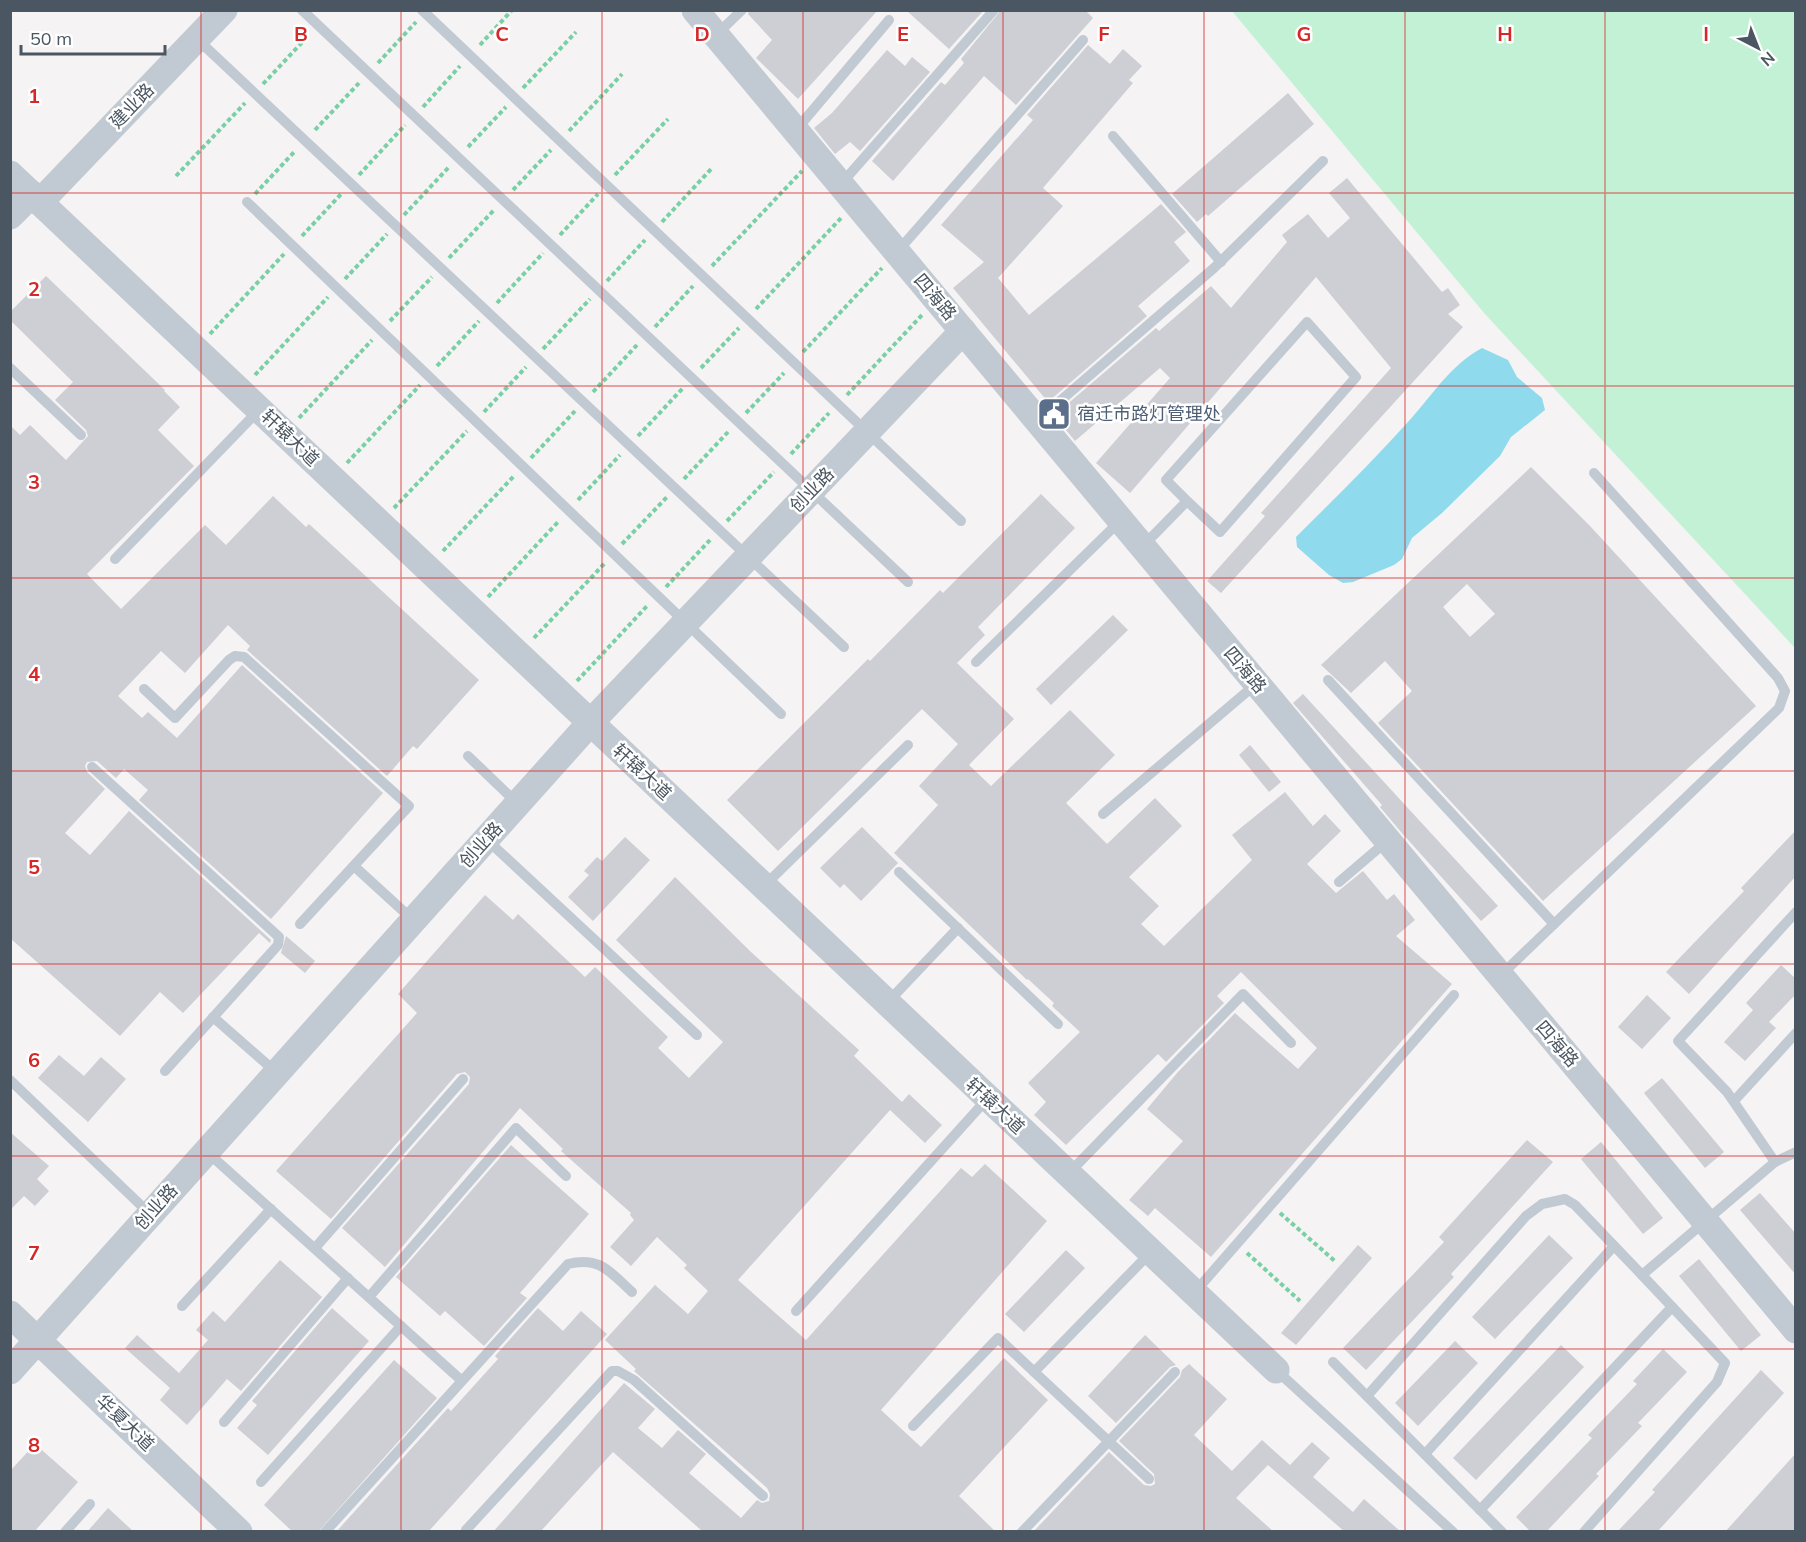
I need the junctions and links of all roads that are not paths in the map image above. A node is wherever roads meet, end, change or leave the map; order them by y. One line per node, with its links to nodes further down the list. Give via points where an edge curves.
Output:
1 (224, 10): 9 (street, 建业路)
2 (302, 10): 28 (lane)
3 (695, 10): 8 (street, 四海路)
4 (742, 10): 8 (lane)
5 (994, 10): 15 (lane)
6 (423, 12): 25 (lane)
7 (889, 20): 11 (lane)
8 (716, 35): 11 (street, 四海路)
9 (197, 39): 16 (street, 建业路); 33 (lane)
10 (1083, 40): 19 (lane)
11 (796, 130): 15 (street, 四海路)
12 (1113, 136): 20 (lane)
13 (1323, 161): 20 (lane)
14 (10, 174): 16 (street, 轩辕大道)
15 (848, 193): 19 (street, 四海路)
16 (36, 198): 18 (street, 建业路); 23 (street, 轩辕大道)
17 (247, 202): 36 (lane)
18 (10, 216)
19 (897, 252): 21 (street, 四海路)
20 (1221, 262): 24 (lane)
21 (963, 331): 24 (street, 四海路); 25 (street, 创业路)
22 (10, 368): 26 (lane)
23 (259, 410): 34 (lane); 43 (street, 轩辕大道)
24 (1038, 420): 30 (street, 四海路)
25 (867, 432): 28 (street, 创业路); 31 (lane)
26 (81, 435)
27 (1594, 473): 58 (lane, via 1778,678 1785,691 1779,708)
28 (811, 491): 33 (street, 创业路); 35 (lane)
29 (1187, 501): 29 (lane, via 1166,480 1307,322 1356,377 1220,532); 32 (lane)
30 (1121, 520): 32 (street, 四海路); 38 (lane)
31 (961, 521)
32 (1142, 547): 40 (street, 四海路)
33 (748, 557): 36 (street, 创业路); 37 (lane)
34 (115, 559)
35 (908, 582)
36 (686, 623): 42 (lane); 43 (street, 创业路)
37 (844, 647)
38 (976, 662)
39 (1328, 680): 58 (lane)
40 (1257, 684): 48 (lane); 50 (street, 四海路)
41 (144, 689): 51 (lane, via 175,718 228,660 244,657 409,806)
42 (781, 714)
43 (590, 723): 47 (street, 创业路); 54 (street, 轩辕大道)
44 (908, 745): 54 (lane)
45 (468, 756): 47 (lane)
46 (92, 767): 63 (lane, via 279,937 278,945)
47 (518, 804): 49 (street, 创业路)
48 (1103, 814)
49 (486, 839): 56 (street, 创业路); 66 (lane)
50 (1387, 841): 53 (lane); 60 (street, 四海路)
51 (354, 866): 56 (lane); 57 (lane)
52 (899, 872): 59 (lane)
53 (1339, 882)
54 (763, 887): 62 (street, 轩辕大道)
55 (1796, 912): 73 (lane, via 1678,1041)
56 (413, 921): 69 (street, 创业路)
57 (300, 924)
58 (1554, 924): 60 (lane)
59 (957, 928): 62 (lane); 64 (lane)
60 (1500, 976): 81 (street, 四海路)
61 (1454, 995): 88 (lane)
62 (886, 1004): 72 (street, 轩辕大道)
63 (213, 1017): 68 (lane); 69 (lane)
64 (1058, 1024)
65 (1796, 1033): 73 (lane)
66 (697, 1035)
67 (1291, 1043): 77 (lane, via 1243,994)
68 (165, 1071)
69 (277, 1073): 74 (street, 创业路)
70 (463, 1079): 83 (lane)
71 (10, 1080): 80 (lane)
72 (987, 1099): 77 (street, 轩辕大道); 92 (lane)
73 (1734, 1101): 76 (lane)
74 (207, 1151): 79 (lane); 80 (street, 创业路)
75 (1796, 1152): 76 (lane)
76 (1775, 1162): 81 (lane)
77 (1068, 1175): 84 (street, 轩辕大道)
78 (566, 1176): 89 (lane, via 516,1128)
79 (271, 1209): 83 (lane); 90 (lane)
80 (150, 1214): 96 (street, 创业路)
81 (1705, 1222): 85 (lane); 95 (street, 四海路)
82 (1614, 1246): 85 (lane); 103 (lane, via 1565,1199 1542,1204 1526,1216); 107 (lane)
83 (315, 1248): 86 (lane)
84 (1150, 1253): 88 (street, 轩辕大道); 100 (lane)
85 (1642, 1275): 91 (lane)
86 (348, 1278): 89 (lane); 104 (lane)
87 (632, 1292): 102 (lane, via 597,1262 568,1264)
88 (1193, 1293): 98 (street, 轩辕大道)
89 (369, 1297): 94 (lane)
90 (182, 1305)
91 (1672, 1307): 112 (lane); 120 (lane, via 1725,1363 1723,1371 1717,1383)
92 (796, 1311)
93 (10, 1314): 96 (street, 华夏大道)
94 (401, 1326): 102 (lane); 109 (lane)
95 (1796, 1330)
96 (38, 1340): 99 (street, 创业路); 114 (street, 华夏大道)
97 (1334, 1362): 103 (lane)
98 (1276, 1370): 118 (lane)
99 (10, 1371)
100 (1034, 1372): 105 (lane, via 998,1338); 106 (lane)
101 (1175, 1372): 106 (lane)
102 (461, 1380): 115 (lane)
103 (1367, 1395): 107 (lane)
104 (224, 1422)
105 (913, 1426)
106 (1109, 1442): 108 (lane); 117 (lane)
107 (1425, 1454): 112 (lane)
108 (1149, 1479)
109 (261, 1482)
110 (763, 1496): 116 (lane, via 634,1380 612,1371)
111 (90, 1504): 113 (lane)
112 (1480, 1510): 119 (lane)
113 (65, 1532)
114 (239, 1532)
115 (325, 1532)
116 (468, 1532)
117 (1022, 1532)
118 (1453, 1532)
119 (1502, 1532)
120 (1584, 1532)

